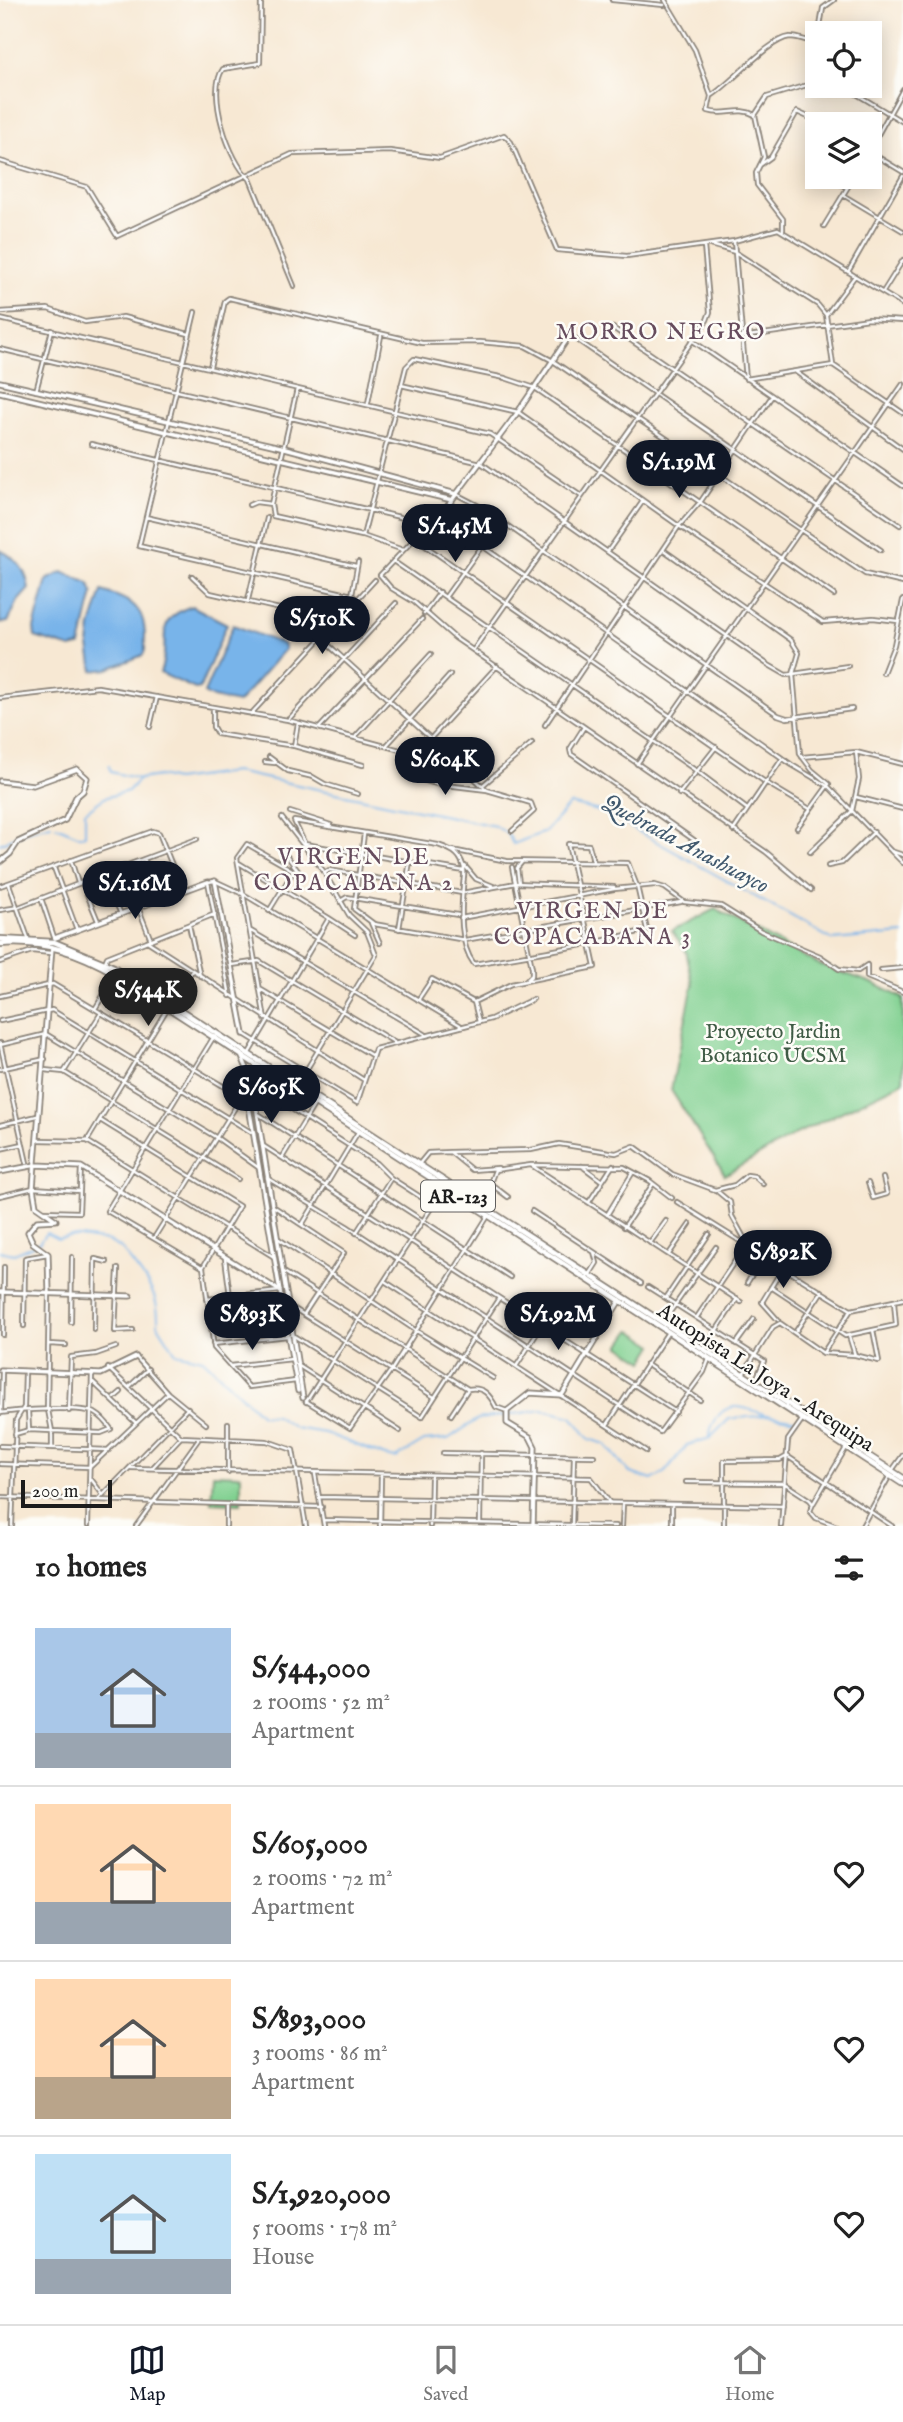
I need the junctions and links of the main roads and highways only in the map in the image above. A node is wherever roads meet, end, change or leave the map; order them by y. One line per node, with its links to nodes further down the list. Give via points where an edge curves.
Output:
1 (0, 939): 2 (main road, Autopista La Joya - Arequipa / AR-123)
2 (54, 942): 3 (main road, Autopista La Joya - Arequipa / AR-123); 4 (main road, Autopista La Joya - Arequipa / AR-123); 4 (main road, Autopista La Joya - Arequipa / AR-123, via 105,962)
3 (0, 944)
4 (170, 1006): 5 (main road, Autopista La Joya - Arequipa / AR-123); 5 (main road, Autopista La Joya - Arequipa / AR-123, via 802,1420)
5 (891, 1473): 6 (main road, Autopista La Joya - Arequipa / AR-123); 7 (main road, Autopista La Joya - Arequipa / AR-123)
6 (903, 1478)
7 (903, 1484)

